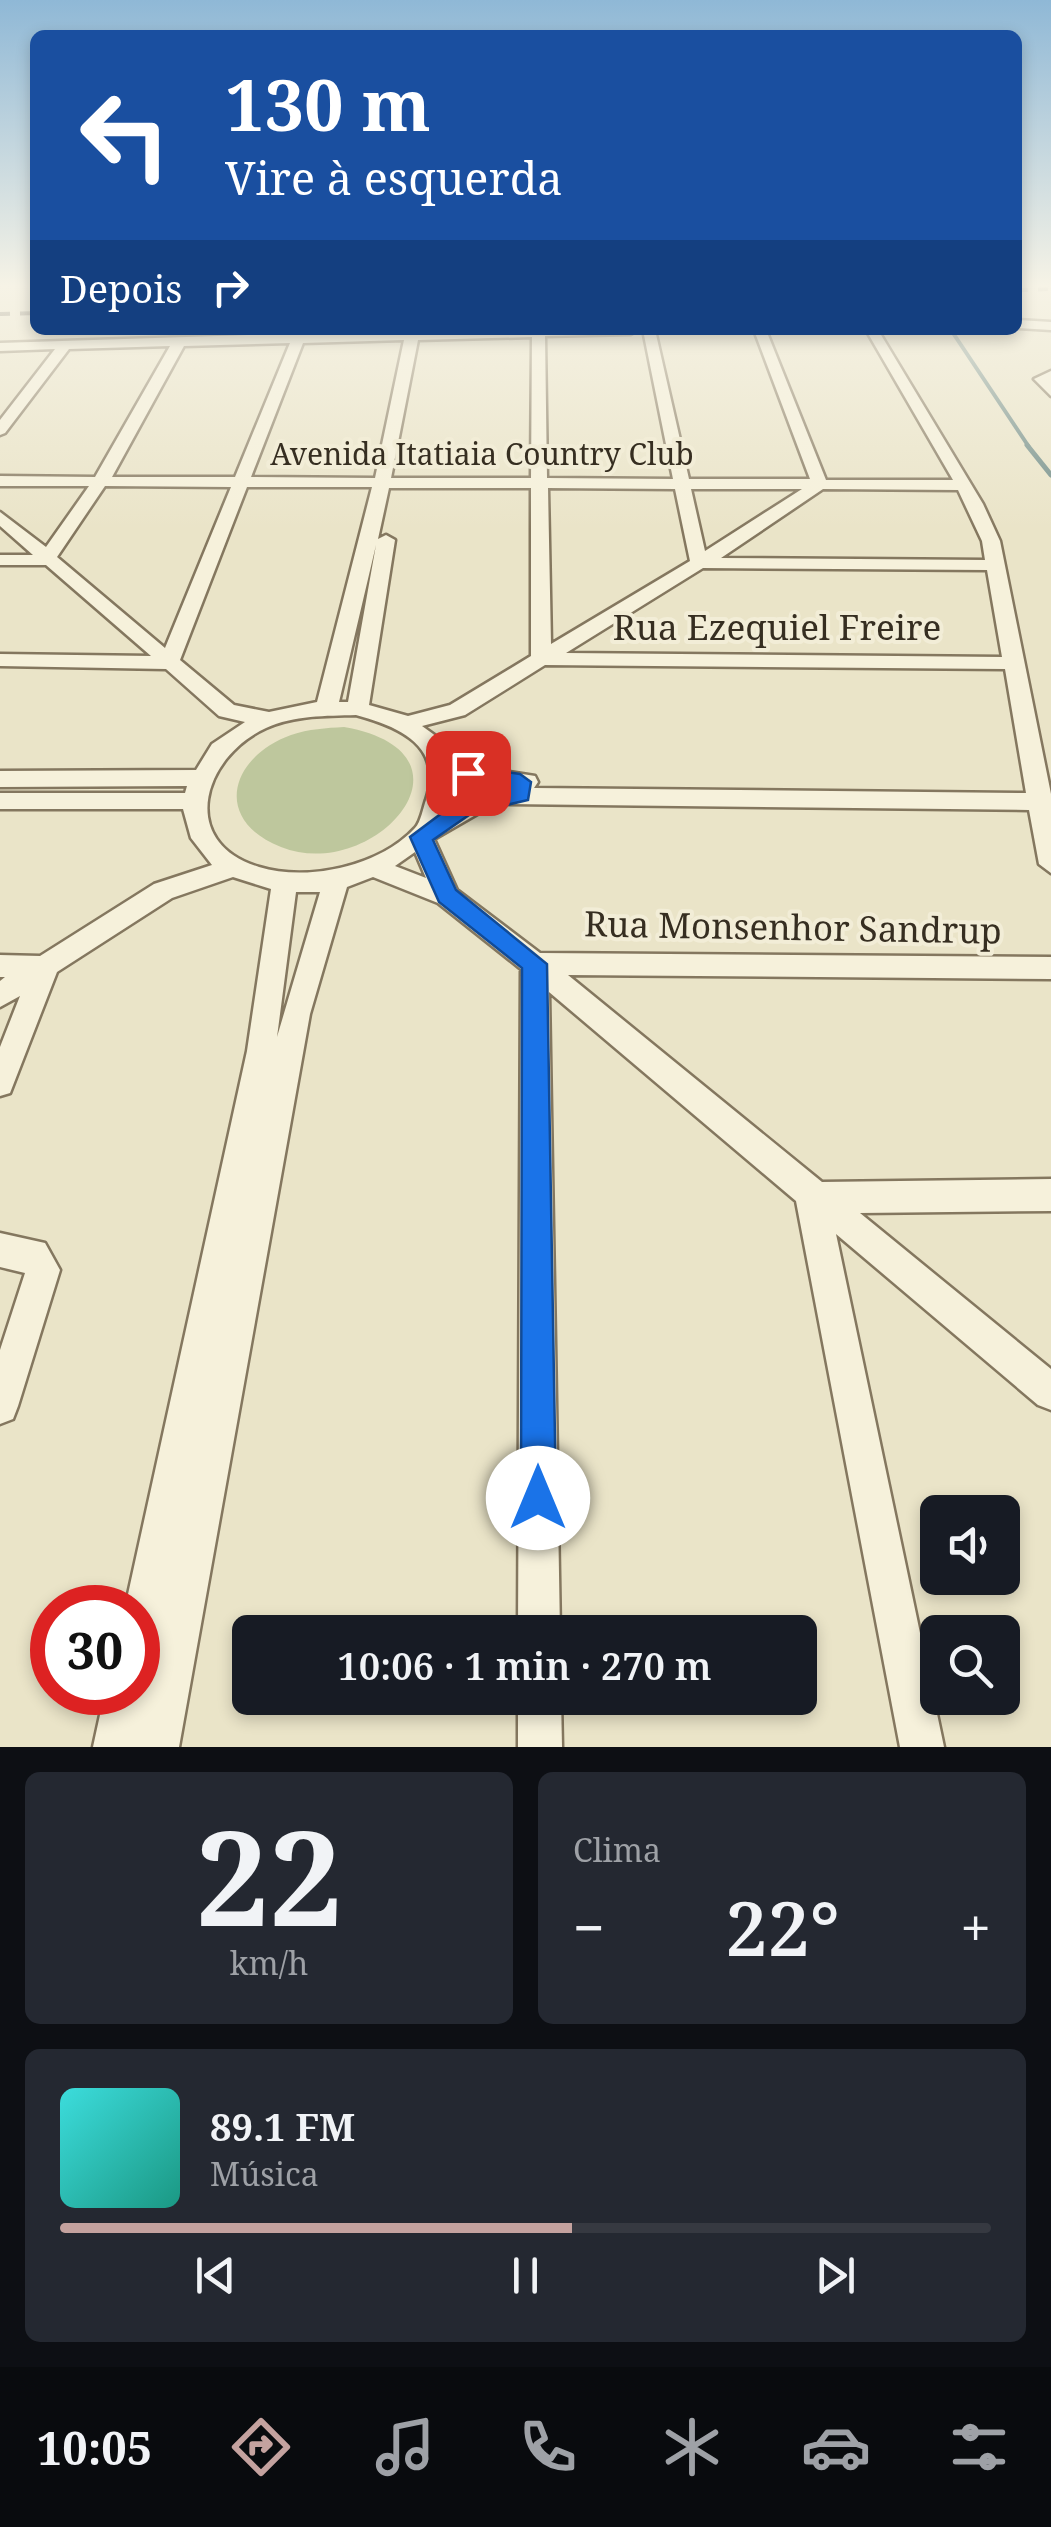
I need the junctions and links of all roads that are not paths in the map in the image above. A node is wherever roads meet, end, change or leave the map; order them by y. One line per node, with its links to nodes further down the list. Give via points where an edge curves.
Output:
1 (49, 367): 11 (street)
2 (166, 367): 13 (street)
3 (287, 367): 14 (street)
4 (411, 367): 15 (street)
5 (538, 367): 16 (street)
6 (657, 367): 17 (street)
7 (774, 367): 18 (street)
8 (894, 367): 19 (street)
9 (1051, 375): 10 (street, via 1042,379)
10 (1051, 392)
11 (0, 430)
12 (0, 481): 13 (street, Avenida Itatiaia Country Club)
13 (101, 481): 14 (street, Avenida Itatiaia Country Club); 22 (street)
14 (240, 481): 15 (street, Avenida Itatiaia Country Club); 28 (street)
15 (389, 483): 16 (street, Avenida Itatiaia Country Club); 29 (street); 30 (street)
16 (540, 483): 17 (street, Avenida Itatiaia Country Club); 25 (street)
17 (679, 483): 18 (street, Avenida Itatiaia Country Club); 23 (street)
18 (820, 484): 19 (street, Avenida Itatiaia Country Club); 23 (street)
19 (964, 485): 24 (street, via 990,542)
20 (0, 517): 22 (street)
21 (0, 560): 22 (street)
22 (46, 560): 28 (street)
23 (699, 563): 24 (street); 25 (street)
24 (993, 565): 27 (street)
25 (541, 659): 27 (street, Rua Ezequiel Freire); 31 (street)
26 (0, 660): 28 (street)
27 (1013, 662): 41 (street)
28 (168, 663): 32 (street)
29 (326, 706): 30 (street); 33 (street)
30 (358, 708): 34 (street)
31 (457, 710): 34 (street); 36 (street)
32 (227, 711): 33 (street); 35 (street)
33 (267, 720): 35 (street)
34 (407, 723): 36 (street)
35 (227, 743): 40 (street)
36 (437, 753): 39 (street); 44 (street, via 446,786)
37 (100, 778): 38 (street); 40 (street); 43 (street)
38 (0, 779)
39 (521, 788): 41 (street); 44 (street, via 466,806)
40 (197, 790): 43 (street); 45 (street, via 196,823)
41 (1044, 796): 46 (street)
42 (0, 801): 43 (street)
43 (91, 802)
44 (425, 833): 48 (street); 52 (street)
45 (206, 843): 47 (street); 51 (street)
46 (1051, 864)
47 (235, 867): 50 (street); 51 (street)
48 (375, 868): 49 (street); 52 (street)
49 (336, 880): 50 (street); 69 (street, via 302,988)
50 (285, 882): 64 (street, via 261,1051)
51 (163, 891): 55 (street)
52 (447, 896): 53 (street)
53 (535, 964): 56 (street, Rua Monsenhor Sandrup); 60 (street); 65 (street)
54 (0, 966): 55 (street)
55 (46, 967): 57 (street); 58 (street)
56 (1051, 968)
57 (0, 995)
58 (0, 1082)
59 (1051, 1194): 60 (street)
60 (812, 1198): 62 (street); 71 (street)
61 (0, 1250): 63 (street, via 33,1255 42,1270)
62 (1051, 1392)
63 (0, 1406)
64 (151, 1585)
65 (539, 1615)
66 (123, 1715): 68 (street)
67 (540, 1715): 70 (street)
68 (115, 1747)
69 (157, 1747)
70 (540, 1747)
71 (922, 1747)

